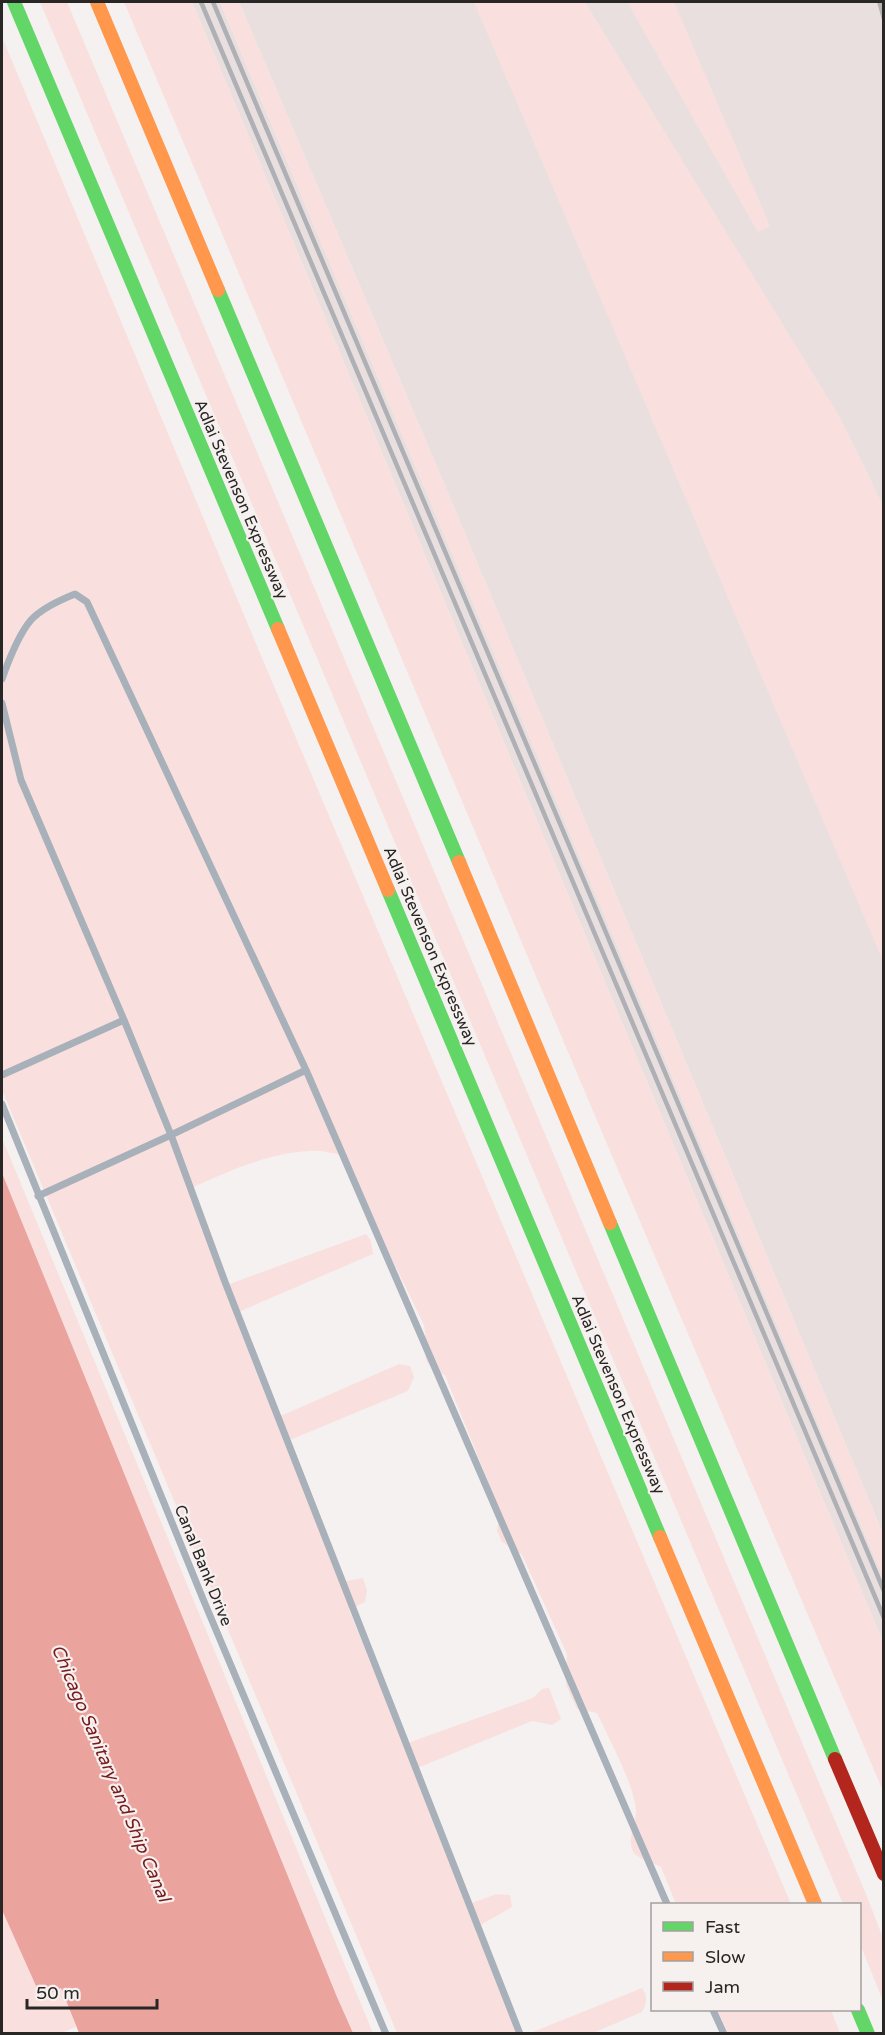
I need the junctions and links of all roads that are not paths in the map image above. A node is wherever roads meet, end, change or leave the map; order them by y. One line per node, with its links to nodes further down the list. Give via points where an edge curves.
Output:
1 (14, 2): 13 (highway, Adlai Stevenson Expressway)
2 (97, 2): 11 (highway)
3 (2, 680): 6 (lane, via 8,660 31,620 75,594 87,602)
4 (2, 703): 5 (lane, via 21,780)
5 (124, 1020): 7 (lane); 9 (lane)
6 (306, 1070): 9 (lane); 12 (lane)
7 (2, 1076)
8 (2, 1104): 10 (lane, Canal Bank Drive)
9 (171, 1135): 10 (lane); 17 (lane)
10 (38, 1196): 16 (lane, Canal Bank Drive)
11 (884, 1874)
12 (667, 1903)
13 (814, 1903)
14 (713, 2011): 18 (lane)
15 (858, 2011): 19 (highway)
16 (386, 2034)
17 (520, 2034)
18 (724, 2034)
19 (868, 2034)

